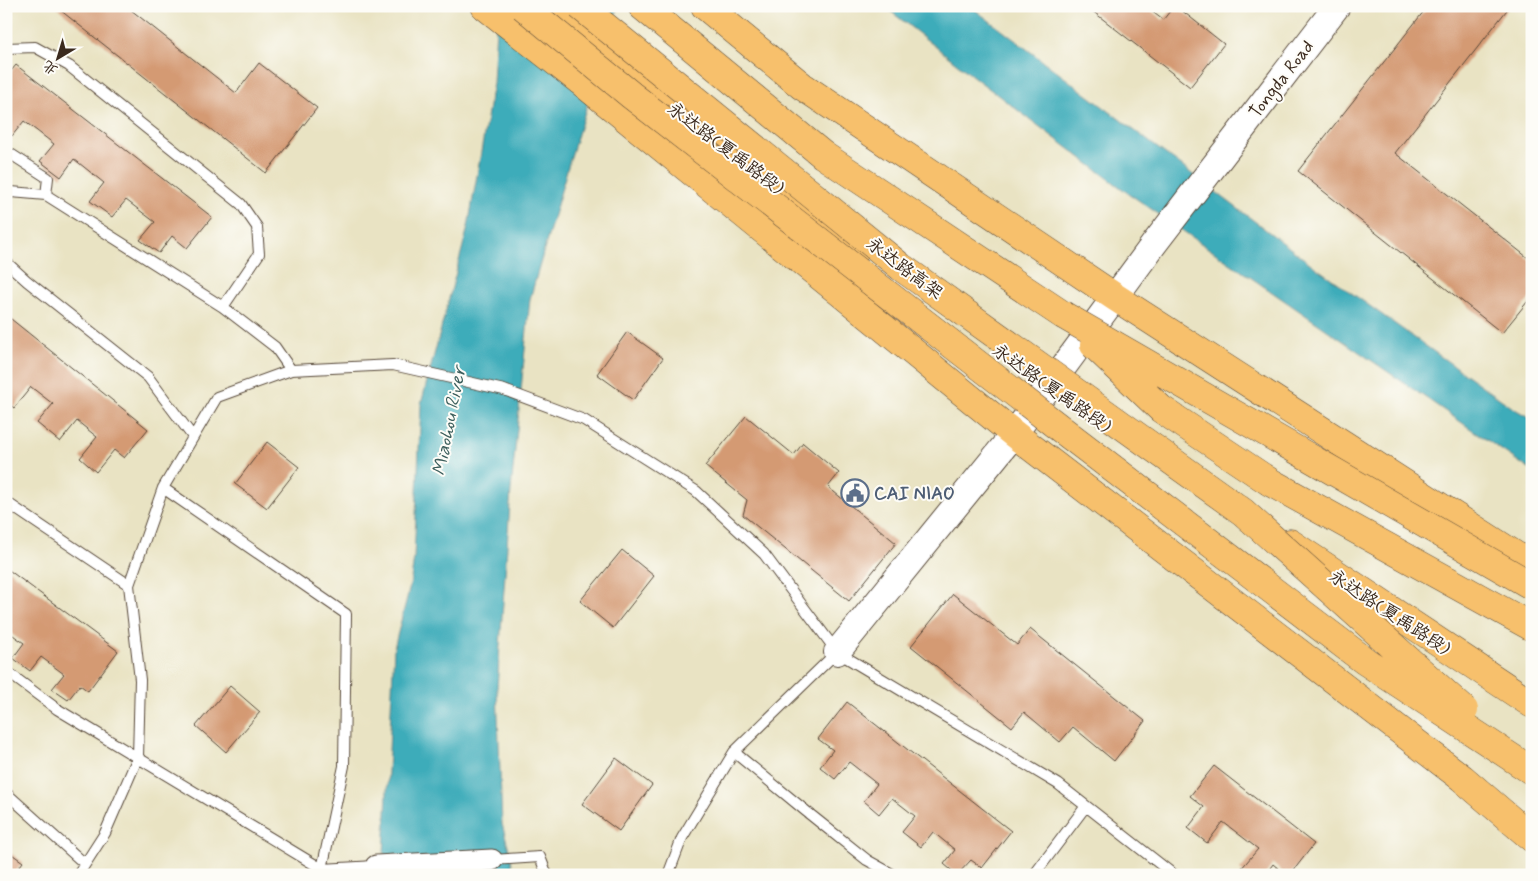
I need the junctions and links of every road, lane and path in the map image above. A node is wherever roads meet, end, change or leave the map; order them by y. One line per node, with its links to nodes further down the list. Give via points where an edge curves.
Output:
1 (485, 6): 18 (main road)
2 (522, 6): 32 (main road, bridge, via 631,96 1060,429 1365,660)
3 (550, 6): 17 (main road, 永达路(夏禹路段), via 691,123)
4 (580, 6): 22 (main road, 永达路高架, bridge, via 901,267)
5 (642, 6): 15 (main road, via 823,155)
6 (705, 6): 13 (main road, via 802,86)
7 (1337, 6): 13 (street, Tongda Road)
8 (6, 48): 14 (lane, via 35,47 70,66 241,204 257,227 259,254)
9 (6, 150): 10 (lane, via 48,178)
10 (46, 195): 11 (lane, via 11,192); 14 (lane)
11 (6, 197)
12 (6, 262): 19 (lane, via 148,376)
13 (1115, 297): 17 (street, Tongda Road); 23 (main road)
14 (223, 306): 16 (lane, via 275,347)
15 (1063, 315): 25 (main road, bridge); 26 (main road, bridge, via 1161,409 1270,482)
16 (291, 370): 19 (lane, via 218,397); 27 (lane, via 393,365 504,390 584,420 696,491 764,554)
17 (1047, 388): 18 (street, Tongda Road); 29 (main road, 永达路(夏禹路段))
18 (1014, 434): 27 (street, Tongda Road); 36 (main road, via 1462,778)
19 (194, 437): 20 (lane)
20 (163, 488): 24 (lane); 40 (lane, via 346,614 344,766)
21 (6, 502): 24 (lane)
22 (1243, 512): 29 (main road, bridge); 33 (main road, bridge, via 1490,732)
23 (1532, 566)
24 (129, 585): 31 (lane, via 140,680)
25 (1532, 586)
26 (1532, 627)
27 (837, 652): 30 (lane); 35 (lane, via 1058,784)
28 (6, 671): 31 (lane, via 56,709)
29 (1532, 704)
30 (734, 752): 43 (lane, via 682,838); 44 (lane, via 867,860)
31 (138, 757): 38 (lane, via 105,833); 40 (lane)
32 (1532, 771)
33 (1532, 778)
34 (6, 793): 38 (lane)
35 (1086, 806): 45 (lane); 46 (lane)
36 (1532, 838)
37 (492, 860): 39 (street); 42 (lane, via 540,857)
38 (85, 864): 41 (lane)
39 (376, 866): 40 (lane)
40 (320, 872)
41 (78, 875)
42 (547, 875)
43 (668, 875)
44 (894, 875)
45 (1034, 875)
46 (1174, 875)

